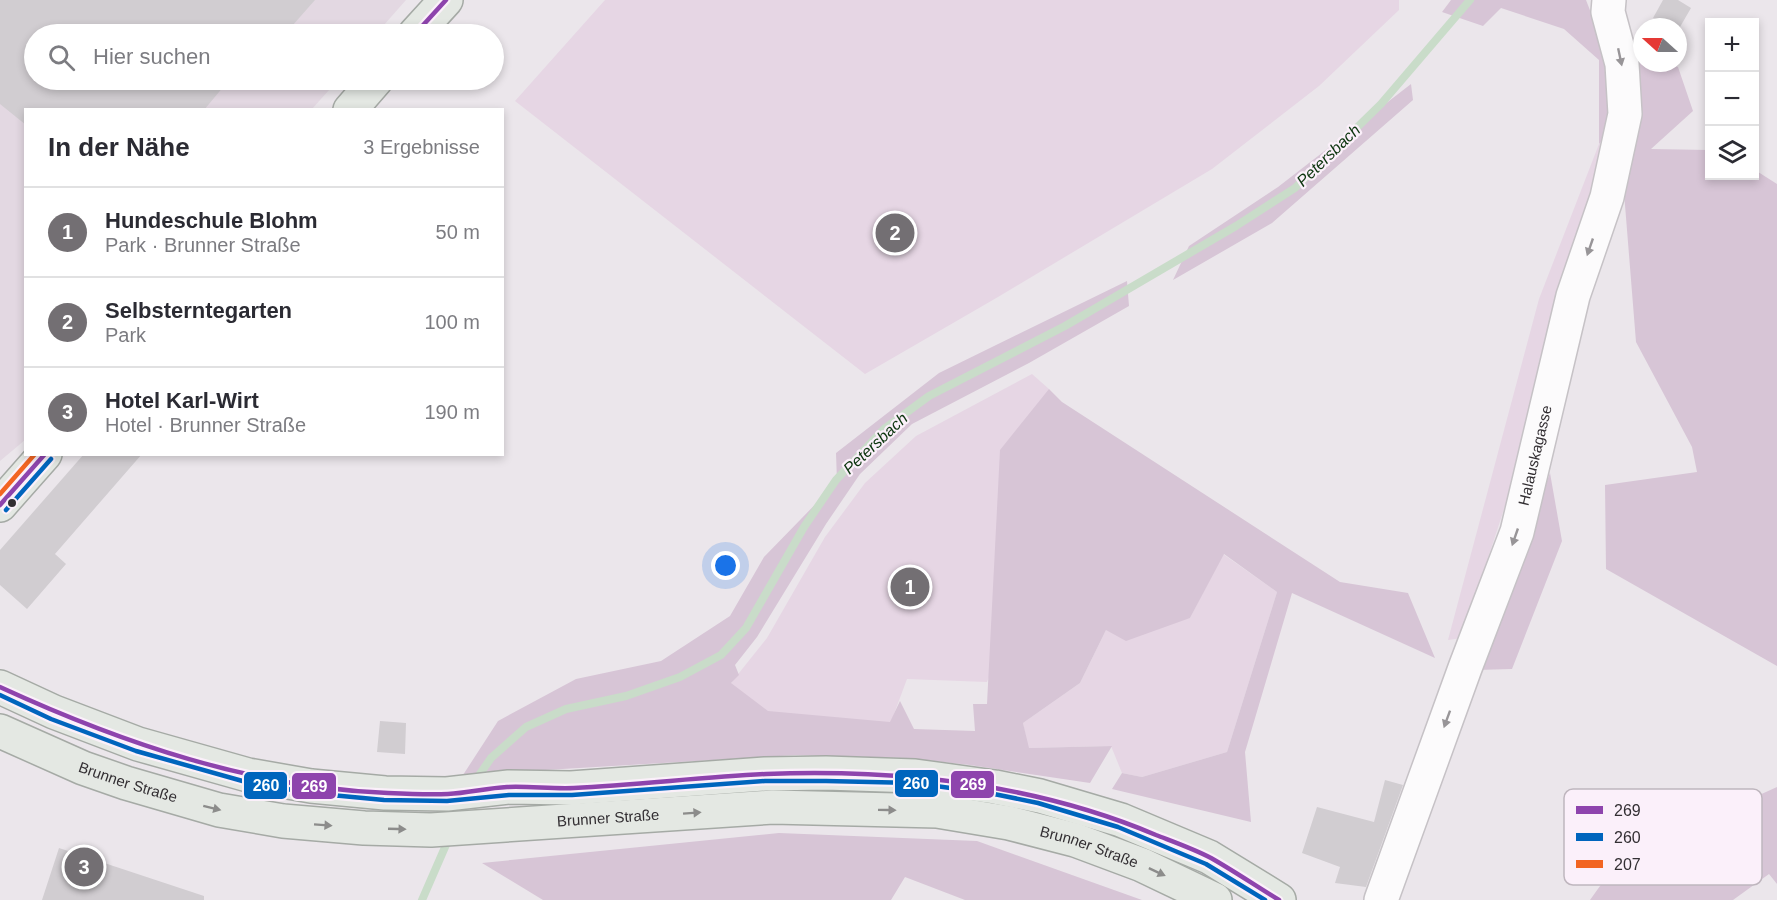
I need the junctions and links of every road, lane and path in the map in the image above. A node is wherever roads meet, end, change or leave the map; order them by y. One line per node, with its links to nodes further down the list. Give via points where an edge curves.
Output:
1 (446, 0): 3 (main road)
2 (1609, 0): 12 (street, Halauskagasse, one-way to 12, via 1608,12 1622,64 1625,114 1607,197 1573,296 1517,532)
3 (424, 24)
4 (367, 90): 5 (main road)
5 (352, 108)
6 (43, 456): 7 (main road)
7 (0, 505)
8 (0, 687): 11 (main road, via 138,744 248,776 320,787 447,794 826,773 915,776 995,787 1122,820 1209,857)
9 (0, 731): 10 (main road, Brunner Straße, one-way to 10, via 83,768 175,798 263,818 431,830 773,807 937,811 1009,823 1075,840 1142,865)
10 (1215, 900)
11 (1279, 900)
12 (1381, 900)

